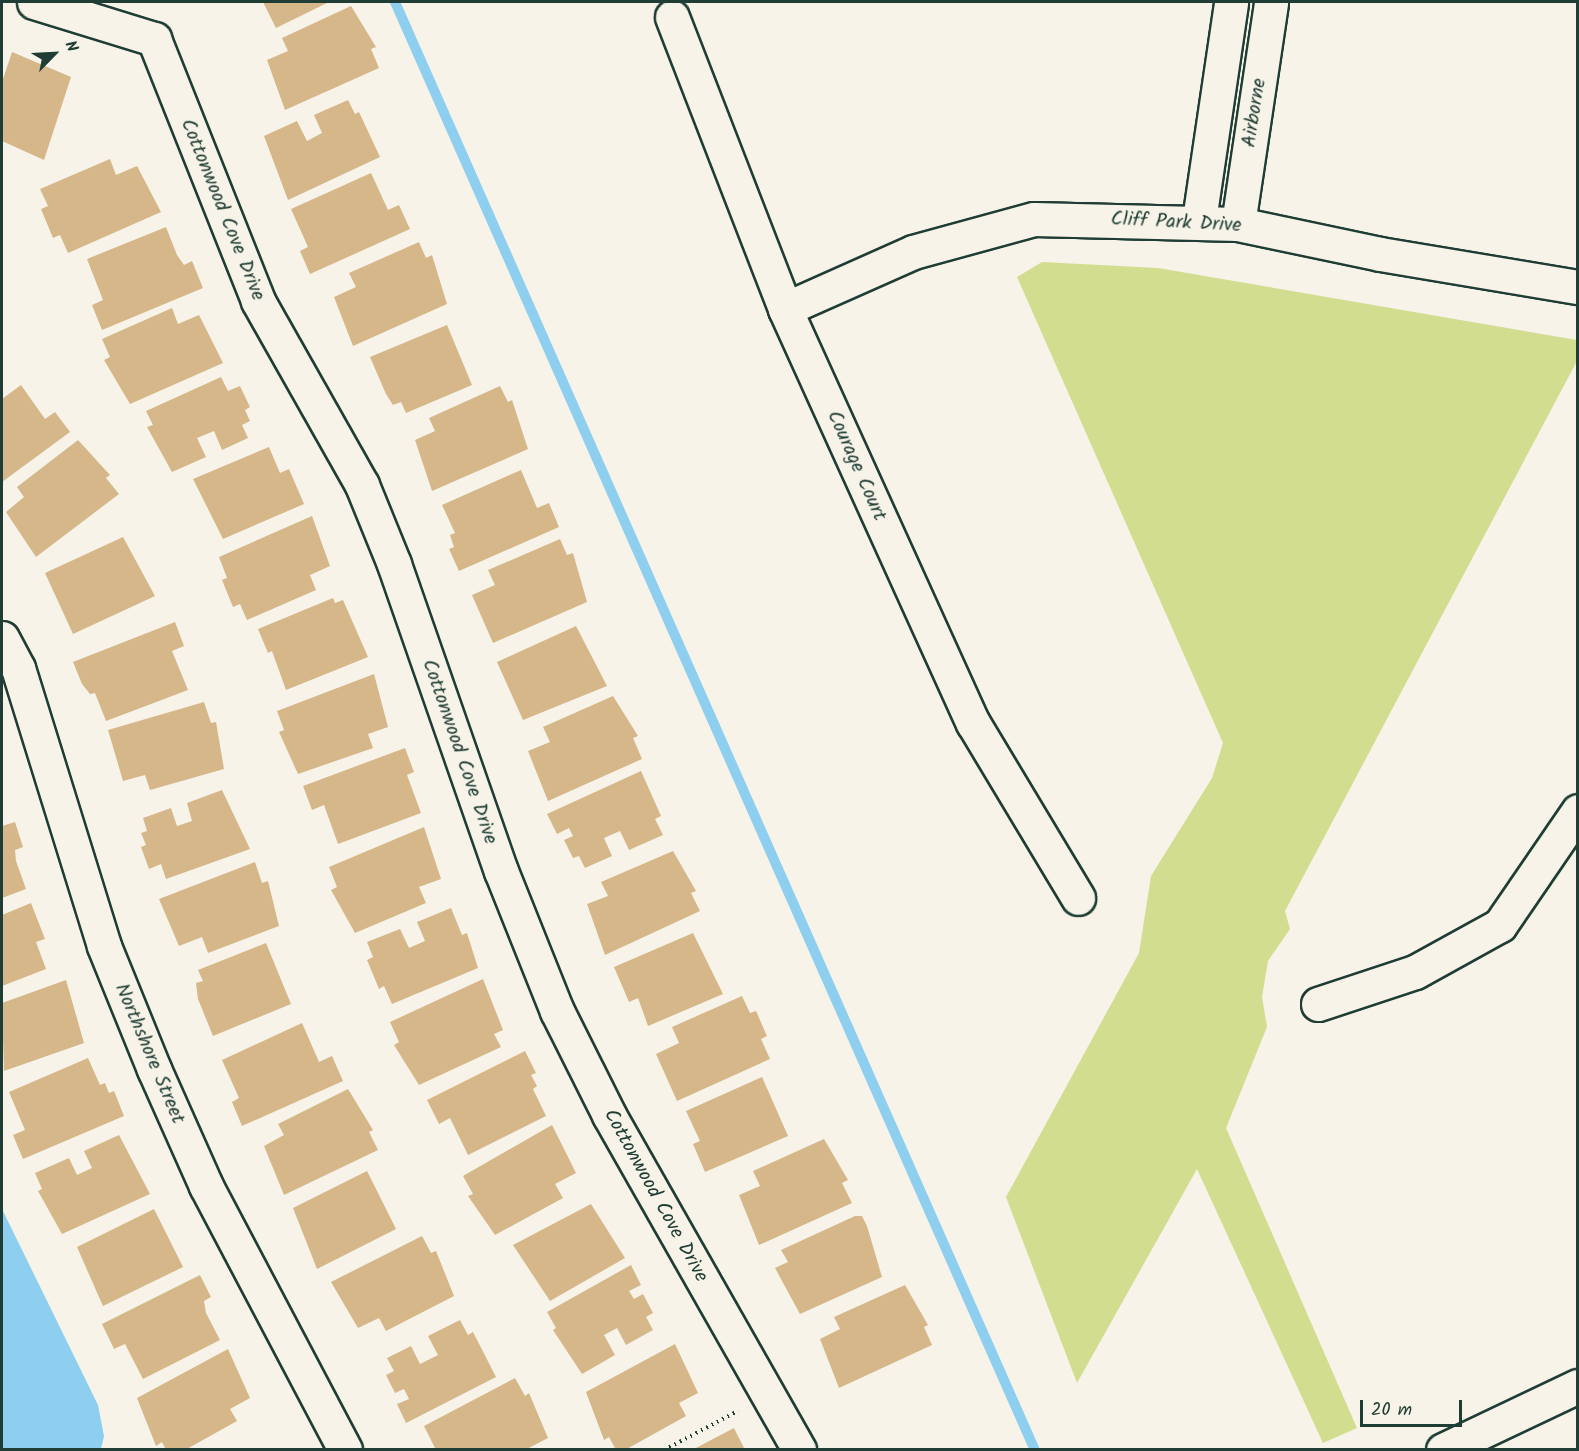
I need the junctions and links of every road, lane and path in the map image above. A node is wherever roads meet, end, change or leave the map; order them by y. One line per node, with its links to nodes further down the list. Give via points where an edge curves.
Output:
1 (34, 2): 14 (street, Cottonwood Cove Drive, via 154,39 258,302 362,485 394,564 501,872 557,1011 609,1115)
2 (1231, 2): 5 (street, Airborne)
3 (1271, 2): 6 (street, Airborne)
4 (672, 16): 8 (street, Courage Court)
5 (1199, 220): 6 (street, Cliff Park Drive); 8 (street, Cliff Park Drive, via 1034,219 913,252)
6 (1238, 224): 7 (street, Cliff Park Drive)
7 (1578, 287)
8 (785, 309): 11 (street, Courage Court, via 973,723)
9 (2, 638): 15 (street, Northshore Street, via 18,668 104,946 154,1069 206,1186)
10 (1578, 812): 12 (street, via 1500,925 1415,972)
11 (1078, 898)
12 (1318, 1004)
13 (1578, 1386): 18 (street)
14 (768, 1396): 16 (path); 17 (street, Cottonwood Cove Drive)
15 (345, 1449)
16 (664, 1449)
17 (799, 1449)
18 (1443, 1449)

